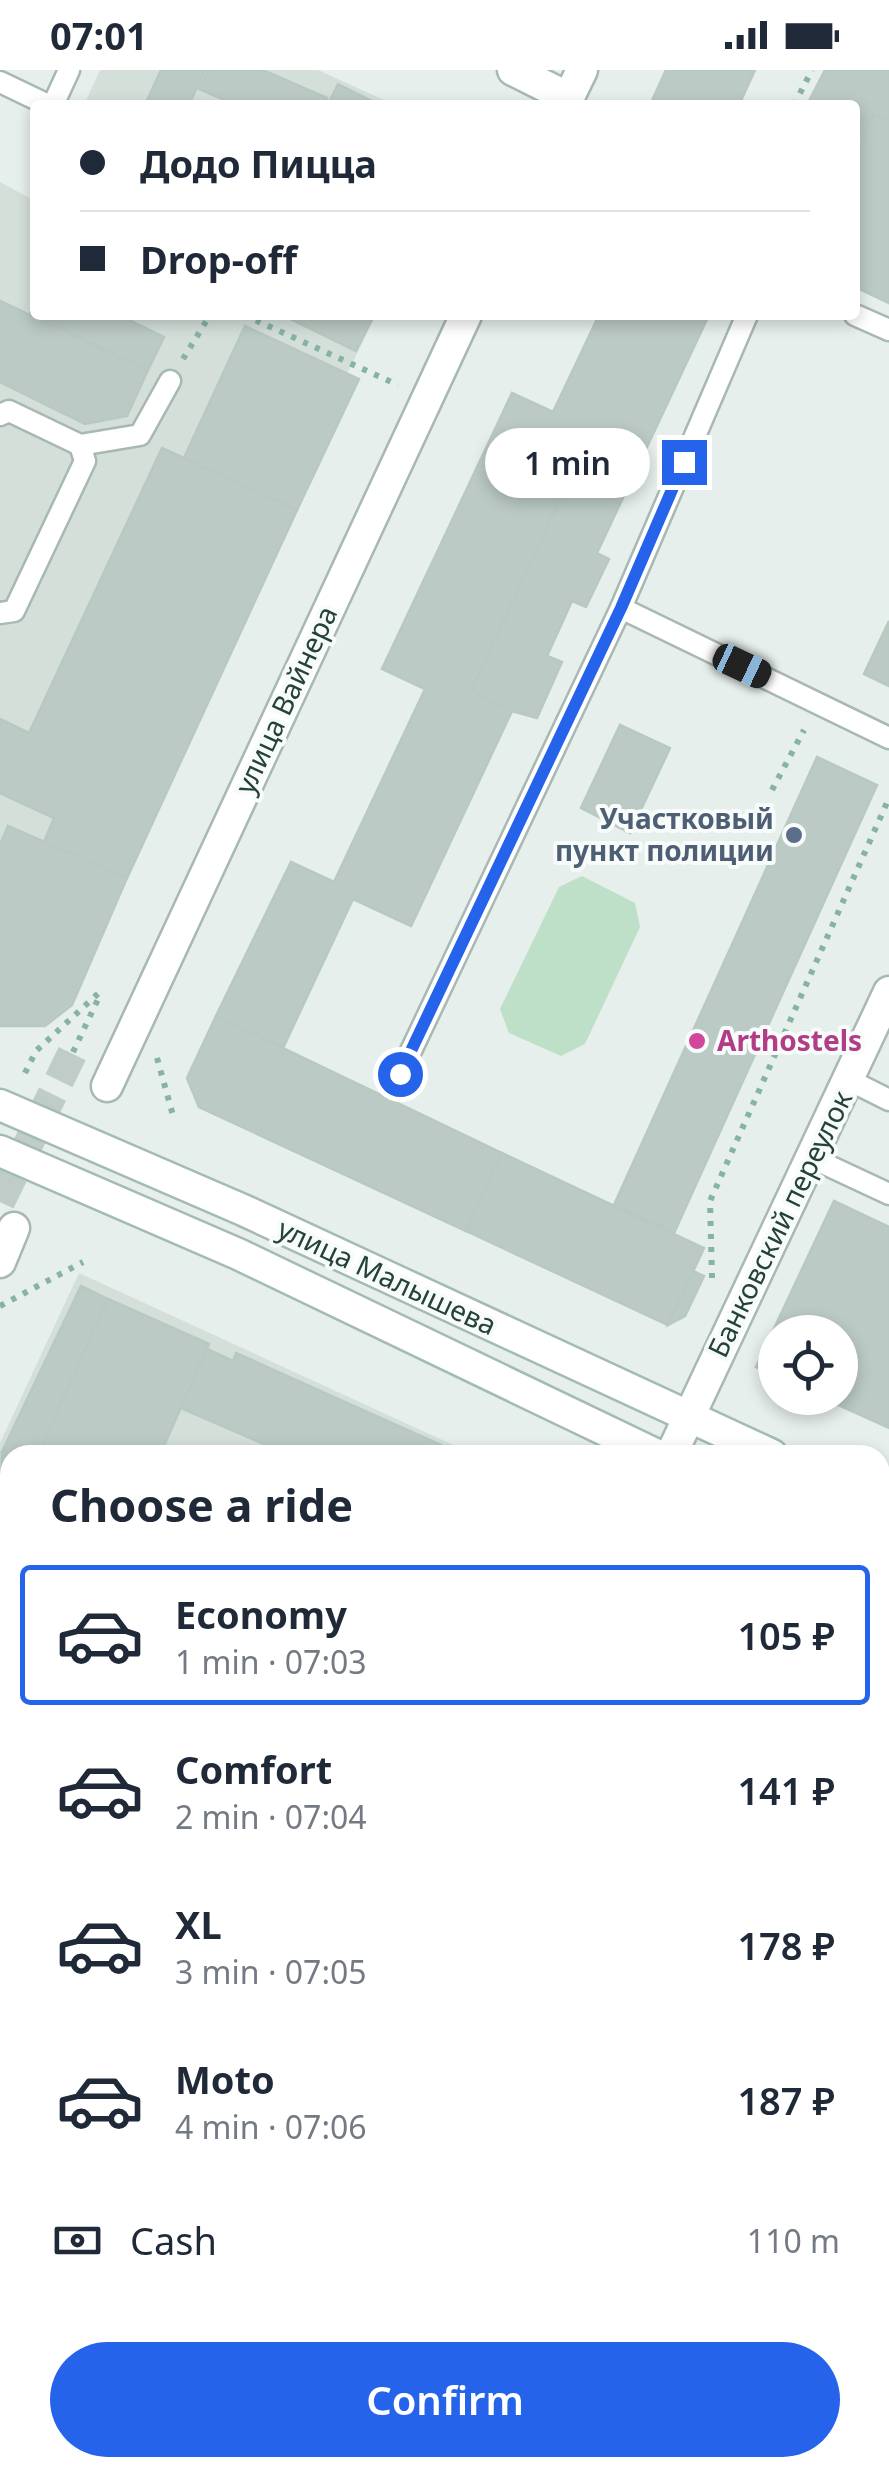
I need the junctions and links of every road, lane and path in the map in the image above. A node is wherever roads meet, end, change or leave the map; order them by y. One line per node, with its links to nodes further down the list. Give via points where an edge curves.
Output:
1 (69, 70): 7 (lane)
2 (513, 70): 5 (main road)
3 (812, 70): 8 (path)
4 (0, 82): 6 (lane)
5 (572, 91)
6 (39, 100)
7 (53, 100)
8 (797, 100)
9 (860, 317): 14 (lane)
10 (207, 320): 15 (path)
11 (255, 320): 16 (path)
12 (464, 320): 16 (main road, улица Вайнера)
13 (745, 320): 19 (lane)
14 (889, 330)
15 (170, 382): 18 (lane, via 140,435)
16 (426, 398): 30 (main road, улица Вайнера)
17 (0, 414): 18 (lane, via 9,411)
18 (80, 446): 20 (lane, via 84,461 14,611)
19 (621, 608): 21 (lane); 28 (lane)
20 (0, 613)
21 (818, 704): 22 (lane); 23 (path)
22 (889, 738)
23 (772, 790)
24 (889, 798): 39 (path, via 710,1200 715,1273)
25 (889, 992): 29 (main road, Банковский переулок)
26 (72, 1052): 27 (path, via 103,989 36,1052)
27 (25, 1073)
28 (400, 1074)
29 (849, 1080): 31 (lane); 34 (main road, Банковский переулок)
30 (107, 1086)
31 (889, 1100)
32 (0, 1105): 41 (main road, улица Малышева)
33 (0, 1151): 42 (main road, улица Малышева, via 238,1254)
34 (812, 1158): 35 (lane); 41 (main road, Банковский переулок)
35 (889, 1194)
36 (14, 1228): 37 (main road)
37 (0, 1262)
38 (83, 1262): 40 (path)
39 (707, 1291)
40 (0, 1306)
41 (688, 1417): 43 (main road, Банковский переулок); 44 (main road, улица Малышева)
42 (636, 1445)
43 (675, 1445)
44 (750, 1445)

